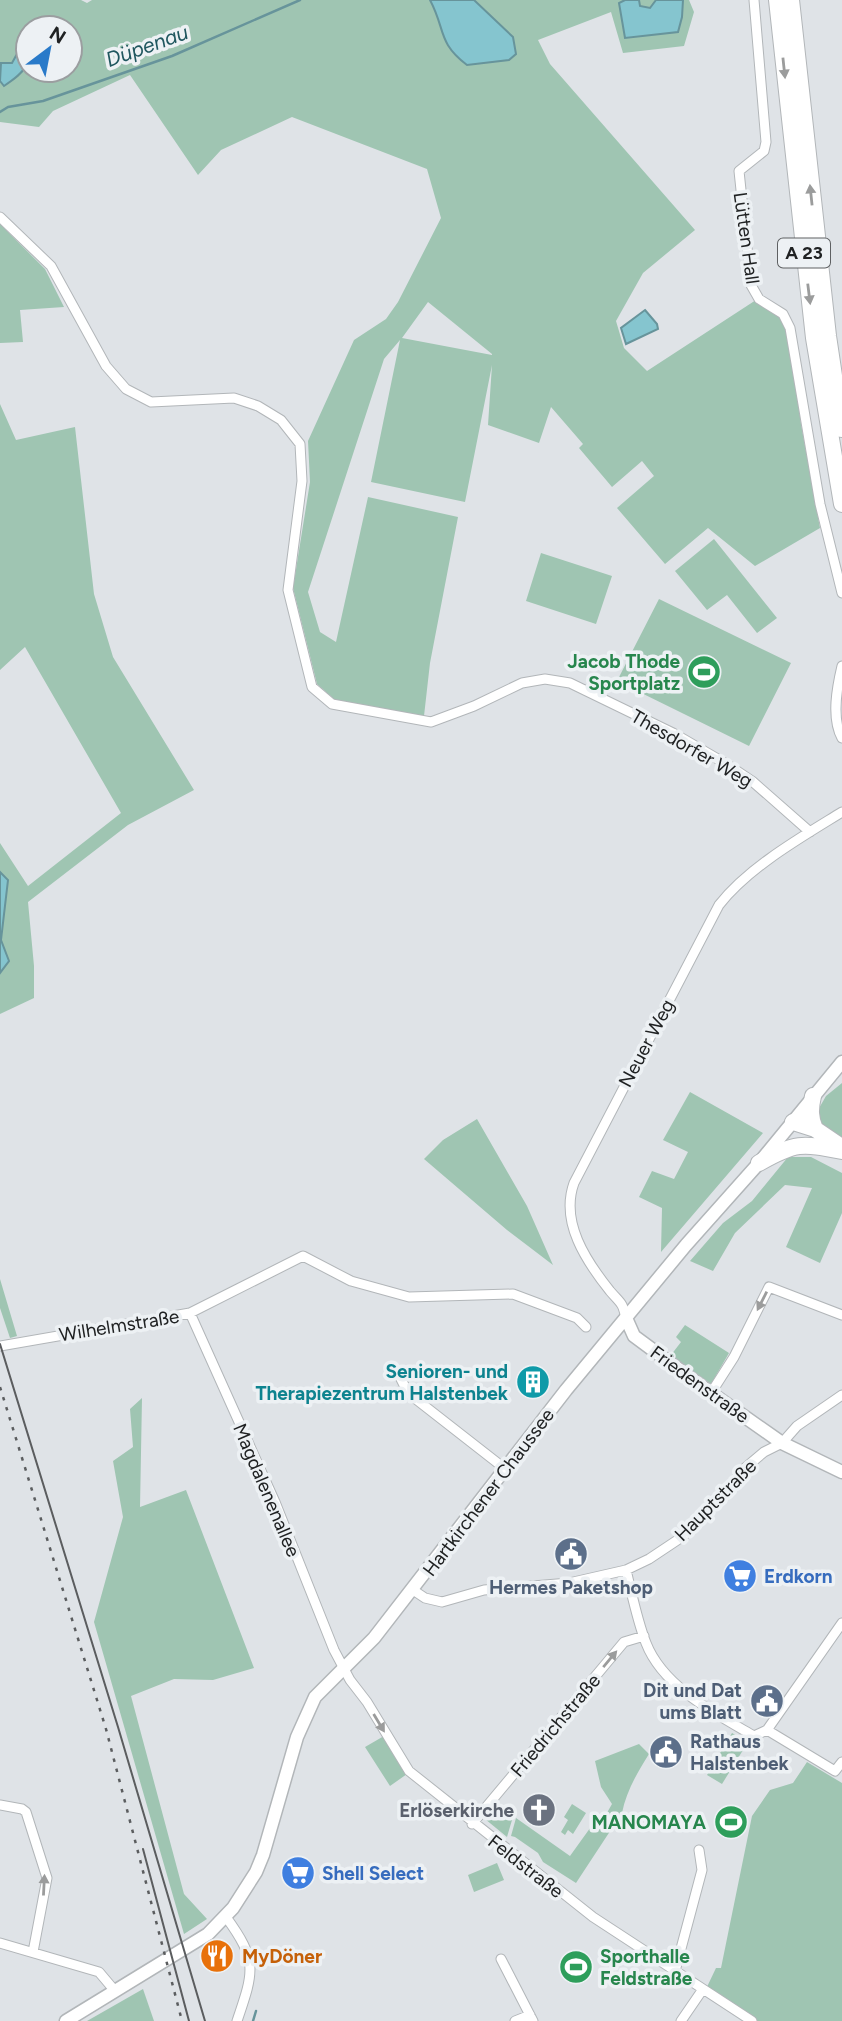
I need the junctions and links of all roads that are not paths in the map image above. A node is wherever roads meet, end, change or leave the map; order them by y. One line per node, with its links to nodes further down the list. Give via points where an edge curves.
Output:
1 (754, 0): 7 (street, Lütten Hall, via 766,142 764,151 739,171 751,285 759,299 783,314 790,328 820,504)
2 (776, 0): 6 (highway, A 23, one-way to 6, via 814,338)
3 (791, 0): 5 (highway, A 23, one-way to 3)
4 (0, 217): 11 (street, Thesdorfer Weg, via 51,266 106,366 126,389 151,402 234,398 281,420 300,444 302,481 288,590 312,687 332,704 431,722 522,682 570,683 728,765)
5 (842, 429)
6 (842, 504)
7 (842, 593)
8 (842, 666): 9 (street, via 836,706)
9 (842, 738)
10 (842, 812): 11 (street, Neuer Weg)
11 (810, 831): 20 (street, Neuer Weg, via 737,884 719,905 569,1195 577,1243 622,1303)
12 (842, 1062): 13 (main road, Hartkirchener Chaussee)
13 (813, 1096): 14 (main road, Hartkirchener Chaussee); 15 (highway)
14 (793, 1122): 15 (highway, via 799,1133); 17 (main road, Hartkirchener Chaussee)
15 (813, 1137): 16 (highway); 17 (highway)
16 (842, 1149)
17 (759, 1163): 20 (main road, Hartkirchener Chaussee)
18 (190, 1313): 21 (street, Wilhelmstraße, via 303,1256 351,1281 409,1297 513,1294 578,1318); 22 (street, Wilhelmstraße); 33 (street, Magdalenenallee)
19 (842, 1315): 24 (street, one-way to 24, via 769,1287)
20 (626, 1318): 24 (main road, Friedenstraße, via 634,1336); 27 (main road, Hartkirchener Chaussee)
21 (586, 1327)
22 (0, 1346)
23 (400, 1377): 27 (street, via 408,1393)
24 (711, 1393): 26 (main road, Friedenstraße)
25 (842, 1395): 26 (street, Hauptstraße, via 797,1426)
26 (782, 1443): 28 (main road, Friedenstraße); 29 (street, Hauptstraße, via 745,1468 682,1537)
27 (504, 1468): 30 (main road, Hartkirchener Chaussee)
28 (842, 1472)
29 (626, 1570): 30 (street, Hauptstraße, via 569,1583 484,1590 442,1602); 32 (street)
30 (413, 1590): 33 (main road, Hartkirchener Chaussee)
31 (842, 1623): 34 (street)
32 (643, 1636): 34 (street, via 659,1664 691,1696 754,1736); 37 (street, Friedrichstraße, one-way to 32, via 624,1642)
33 (346, 1671): 37 (street, Feldstraße, one-way to 37, via 409,1771); 39 (main road, Hartkirchener Chaussee, via 321,1691 307,1712 263,1855)
34 (767, 1730): 35 (street, via 835,1771)
35 (842, 1762)
36 (0, 1805): 41 (street, one-way to 36, via 47,1878 26,1812)
37 (472, 1824): 43 (street, Feldstraße, via 593,1917)
38 (699, 1850): 43 (street, via 702,1870)
39 (226, 1917): 45 (main road, Hartkirchener Chaussee, via 208,1934); 48 (street, via 251,1962 251,1978)
40 (0, 1943): 41 (street)
41 (33, 1952): 45 (street, via 99,1972)
42 (501, 1959): 46 (street)
43 (675, 1971): 44 (street, Feldstraße)
44 (703, 1989): 50 (street); 51 (street, Feldstraße)
45 (115, 1991): 47 (main road, Hartkirchener Chaussee)
46 (532, 2018): 49 (street)
47 (66, 2021)
48 (237, 2021)
49 (515, 2021)
50 (681, 2021)
51 (752, 2021)

